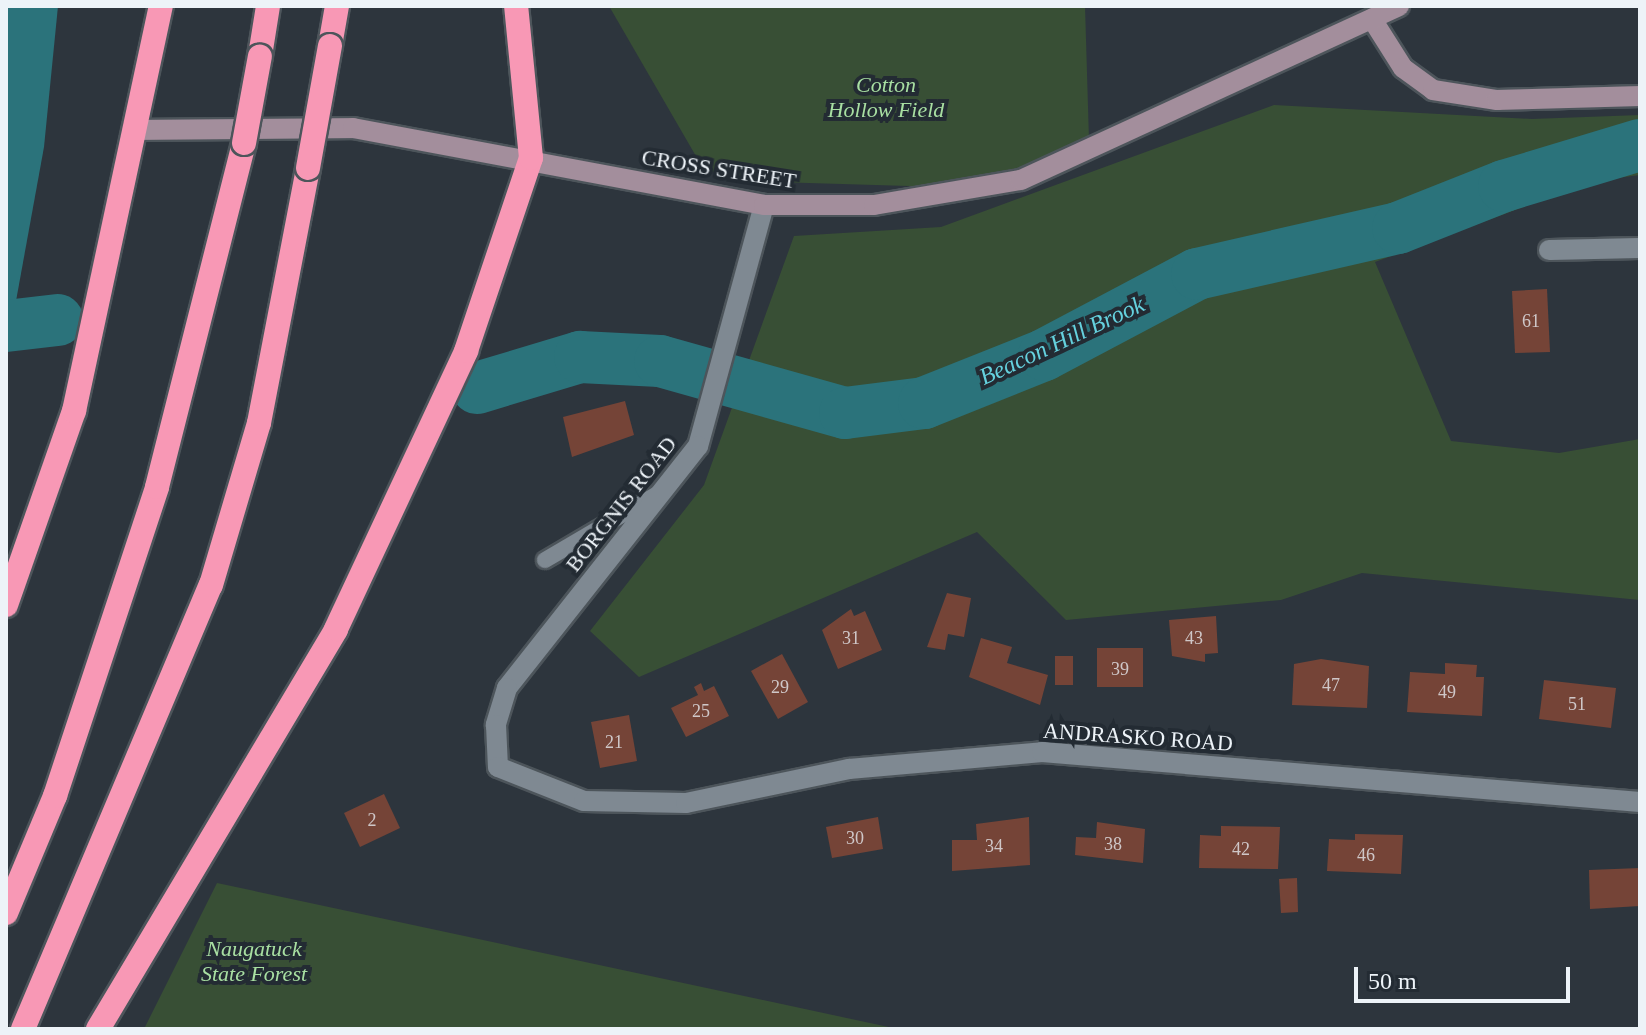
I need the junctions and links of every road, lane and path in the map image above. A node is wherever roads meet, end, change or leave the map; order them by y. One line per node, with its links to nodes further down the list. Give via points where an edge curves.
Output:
1 (161, 6): 8 (highway)
2 (268, 6): 18 (highway, bridge, via 230,217 157,487 55,796)
3 (337, 6): 19 (highway, bridge, via 259,423 211,585)
4 (516, 6): 9 (highway)
5 (1399, 6): 6 (street, CROSS STREET)
6 (1372, 19): 7 (street, via 1403,68 1433,90 1497,100); 10 (street, CROSS STREET, via 1021,180 874,205)
7 (1640, 96)
8 (140, 130): 9 (street, CROSS STREET, via 353,128); 15 (highway, via 74,411)
9 (531, 158): 10 (street, CROSS STREET); 20 (highway, via 466,351 336,629)
10 (764, 205): 13 (street, BORGNIS ROAD, via 713,408 679,478)
11 (1640, 248): 12 (street)
12 (1549, 250)
13 (661, 492): 14 (lane); 16 (street, BORGNIS ROAD, via 507,688 496,725)
14 (545, 560)
15 (6, 605)
16 (498, 767): 17 (street, ANDRASKO ROAD, via 584,801 686,803 849,769 1042,752)
17 (1640, 802)
18 (6, 913)
19 (23, 1029)
20 (98, 1029)

